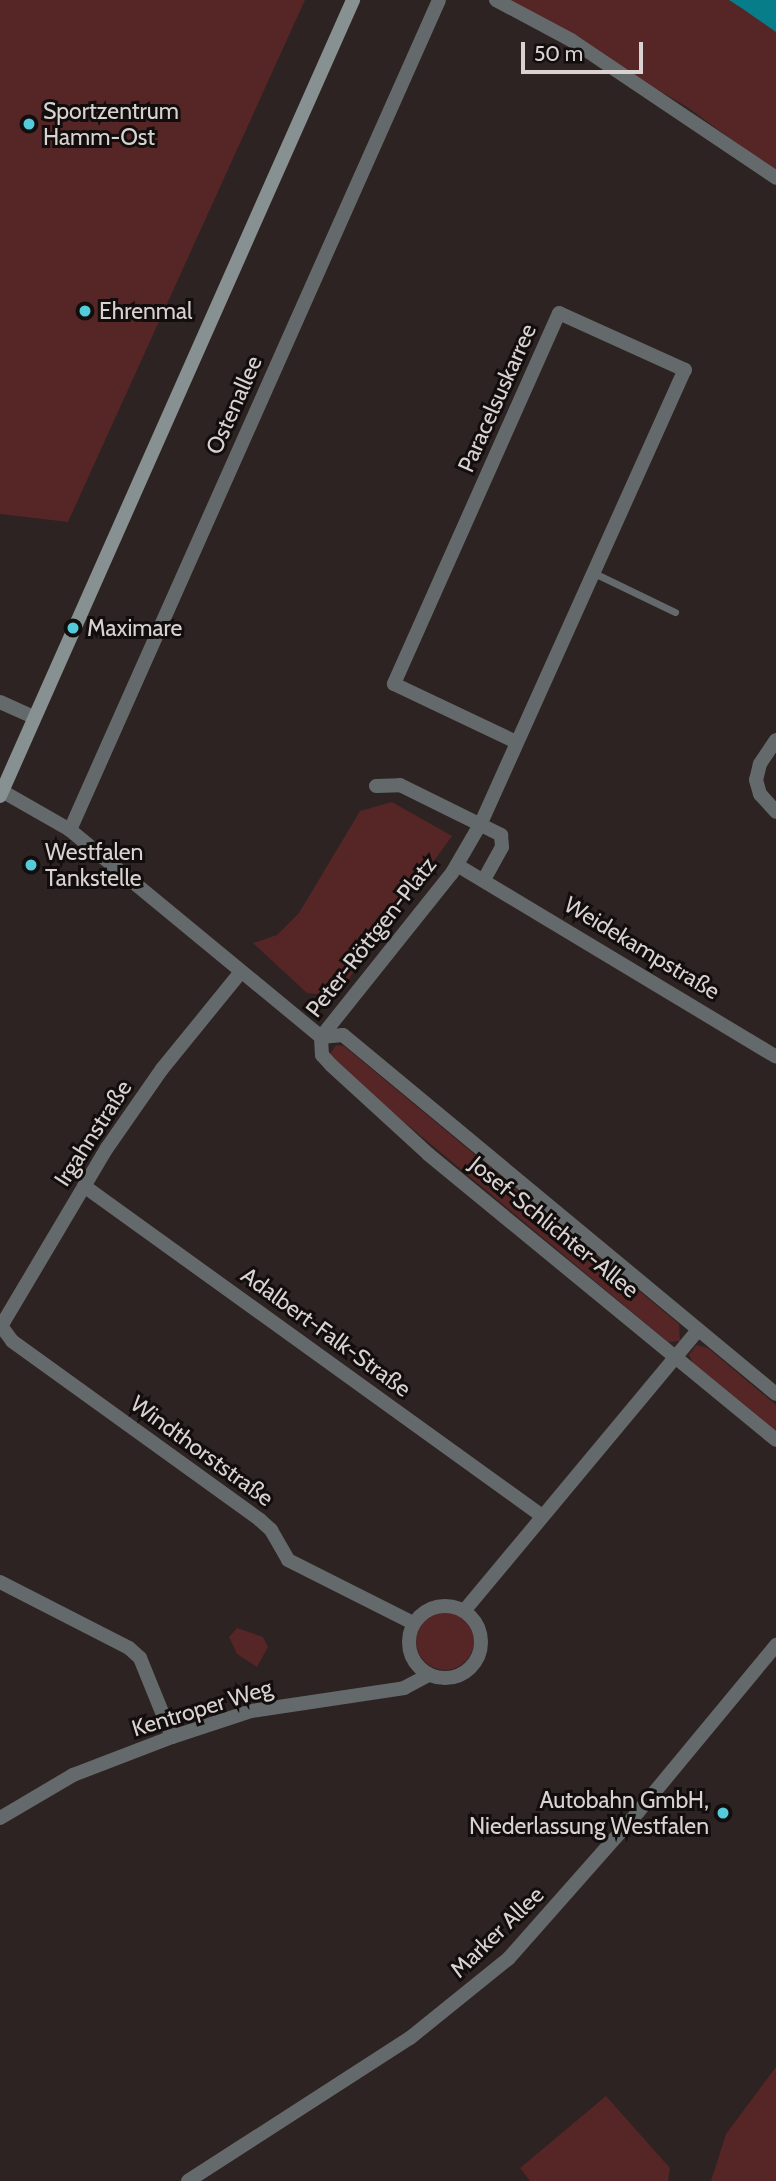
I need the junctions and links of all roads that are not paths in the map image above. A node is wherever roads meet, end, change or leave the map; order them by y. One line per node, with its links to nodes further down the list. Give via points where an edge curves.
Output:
1 (353, 0): 8 (main road)
2 (439, 0): 15 (street, Ostenallee)
3 (496, 0): 4 (street, via 571,40)
4 (776, 178)
5 (593, 573): 6 (lane); 10 (street, Paracelsuskarree); 10 (street, Paracelsuskarree, via 684,370 559,313 394,684)
6 (675, 612)
7 (0, 702): 8 (street)
8 (34, 717): 12 (main road)
9 (776, 740): 13 (street, via 760,764 756,780 764,800)
10 (516, 742): 14 (street, Paracelsuskarree)
11 (376, 786): 14 (street, via 400,785)
12 (1, 794): 15 (street, Josef-Schlichter-Allee)
13 (776, 812)
14 (484, 818): 16 (street, Peter-Röttgen-Platz); 17 (street, via 503,840)
15 (70, 830): 18 (street, Josef-Schlichter-Allee)
16 (457, 864): 17 (street, Peter-Röttgen-Platz); 19 (street, Peter-Röttgen-Platz)
17 (484, 880): 20 (street, Weidekampstraße)
18 (240, 973): 19 (street, Josef-Schlichter-Allee); 21 (street, Irgahnstraße, via 162,1069)
19 (321, 1037): 23 (street, Josef-Schlichter-Allee, via 343,1035); 24 (street, Josef-Schlichter-Allee, via 322,1055 331,1065 428,1154)
20 (776, 1057)
21 (84, 1186): 22 (street, Irgahnstraße); 27 (street, Adalbert-Falk-Straße)
22 (1, 1327): 30 (street, Windthorststraße, via 12,1341 260,1520 288,1560)
23 (697, 1331): 24 (street); 25 (street, Josef-Schlichter-Allee)
24 (675, 1357): 26 (street, Josef-Schlichter-Allee); 27 (street)
25 (776, 1394)
26 (776, 1440)
27 (542, 1516): 29 (street)
28 (0, 1582): 33 (street, via 129,1648 140,1658)
29 (464, 1611): 30 (street, via 433,1607); 32 (street, via 479,1630 478,1656 460,1674)
30 (413, 1623): 32 (street, via 411,1655)
31 (776, 1645): 35 (street, Marker Allee, via 509,1958 358,2075)
32 (428, 1675): 33 (street, Kentroper Weg, via 404,1688 251,1711)
33 (172, 1737): 34 (street, Kentroper Weg, via 73,1775)
34 (0, 1818)
35 (188, 2181)

